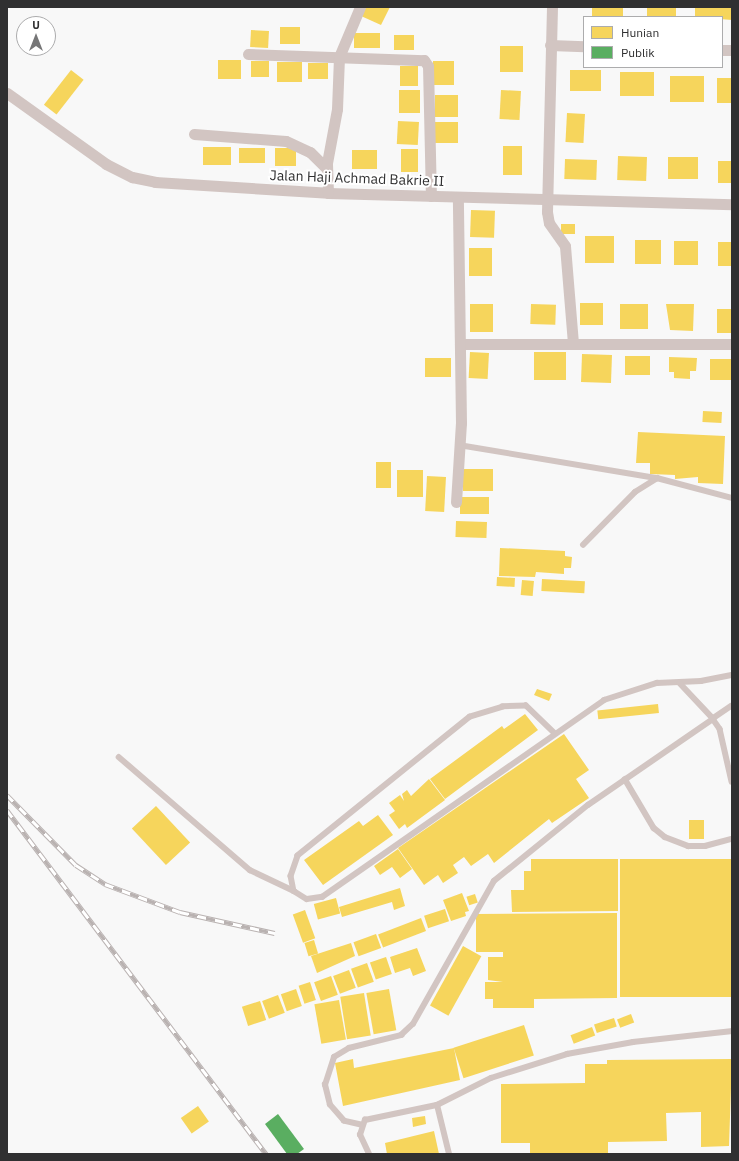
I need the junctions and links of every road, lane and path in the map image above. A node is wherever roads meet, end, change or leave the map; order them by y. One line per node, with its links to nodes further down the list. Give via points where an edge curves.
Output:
1 (360, 7): 6 (street)
2 (552, 7): 3 (street)
3 (550, 46): 4 (street); 13 (street)
4 (583, 46)
5 (248, 54): 6 (street)
6 (339, 57): 9 (street, via 337,109); 11 (street, via 424,60 428,66)
7 (7, 93): 10 (street, Jalan Haji Achmad Bakrie II, via 106,164 132,177 168,184)
8 (194, 134): 9 (street, via 286,142 310,152)
9 (327, 169): 10 (street)
10 (328, 193): 11 (street, Jalan Haji Achmad Bakrie II)
11 (430, 196): 12 (street, Jalan Haji Achmad Bakrie II)
12 (458, 198): 13 (street, Jalan Haji Achmad Bakrie II); 15 (street)
13 (547, 199): 14 (street, Jalan Haji Achmad Bakrie II); 16 (street, via 549,223 565,246)
14 (732, 204)
15 (460, 344): 16 (street); 18 (street)
16 (573, 344): 17 (street)
17 (732, 344)
18 (459, 445): 19 (lane); 21 (street)
19 (657, 478): 20 (lane); 22 (lane, via 635,492)
20 (732, 498)
21 (456, 502)
22 (583, 545)
23 (732, 675): 24 (lane)
24 (680, 684): 26 (lane); 27 (lane, via 657,683 604,700)
25 (732, 706): 26 (lane)
26 (713, 719): 29 (lane); 30 (lane, via 720,729)
27 (554, 733): 32 (lane, via 322,897 307,899); 32 (lane, via 526,706 503,707 470,717 298,856 291,876)
28 (119, 757): 32 (lane, via 250,870)
29 (625, 779): 31 (lane, via 654,828 665,837 688,846 705,846); 35 (lane, via 494,881 413,1024 400,1035 349,1048 334,1057 325,1085 330,1105 344,1121)
30 (732, 782)
31 (732, 838)
32 (294, 891)
33 (732, 1031): 34 (lane, via 633,1042 567,1054 491,1078)
34 (436, 1105): 35 (lane, via 371,1117); 37 (lane)
35 (361, 1125): 36 (lane, via 360,1134)
36 (368, 1154)
37 (449, 1154)

